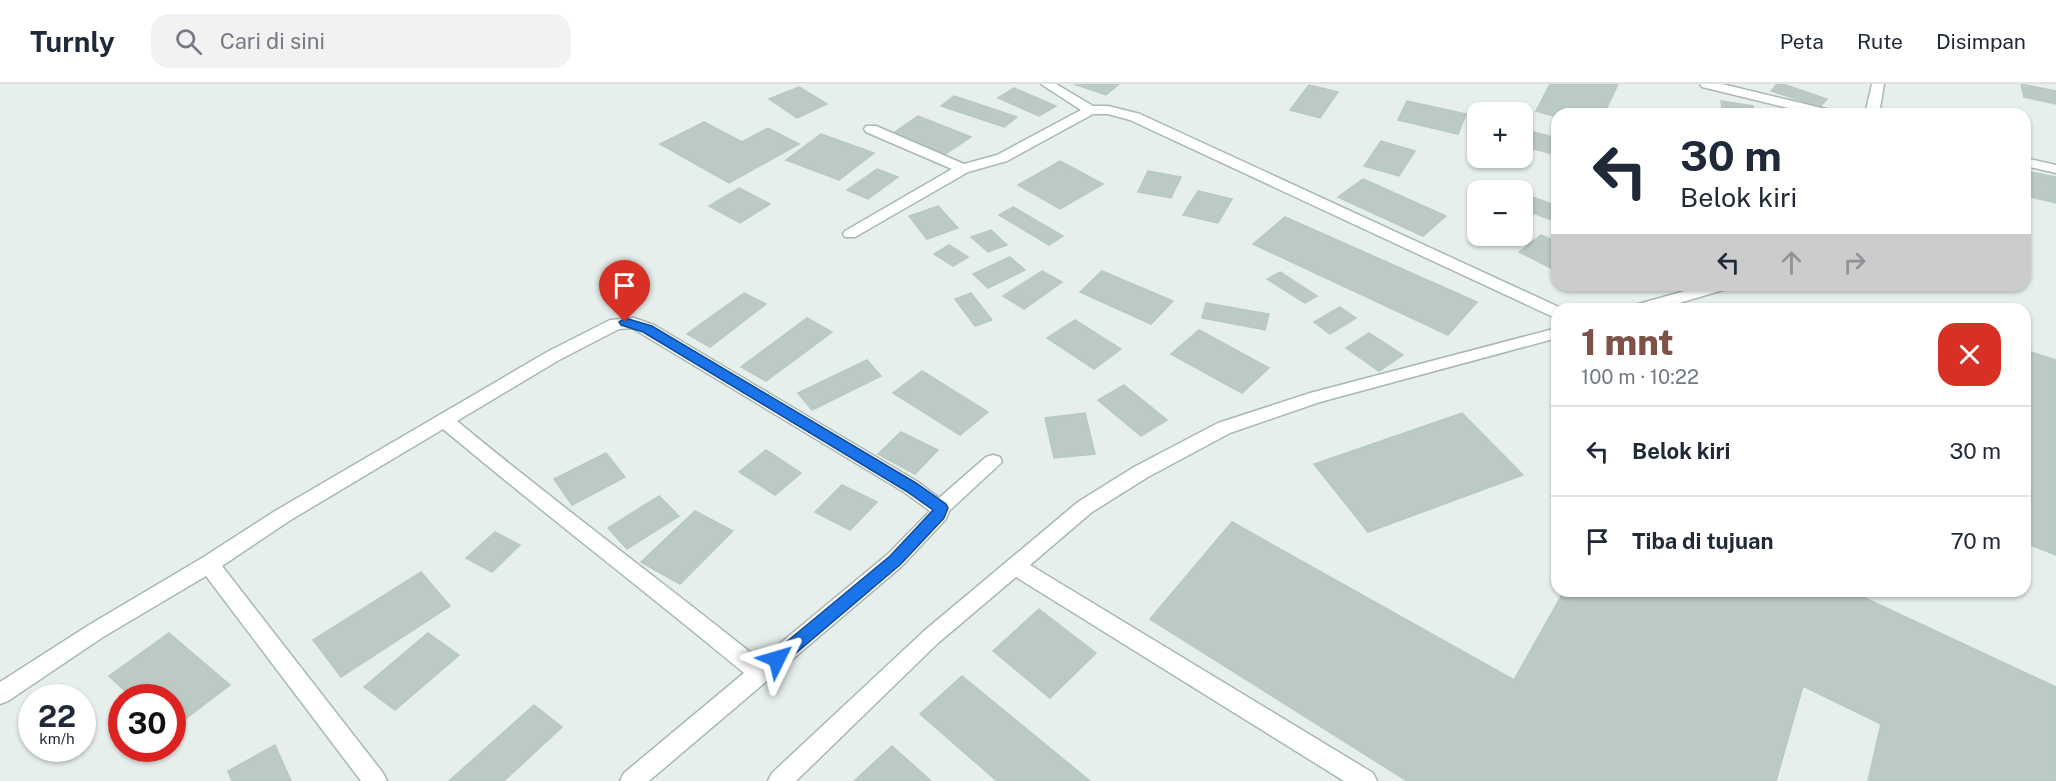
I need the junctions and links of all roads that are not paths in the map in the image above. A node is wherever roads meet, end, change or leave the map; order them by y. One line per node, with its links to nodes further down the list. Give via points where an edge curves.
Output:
1 (1047, 84): 6 (street)
2 (1706, 84): 4 (street)
3 (1878, 84): 5 (street)
4 (1804, 108)
5 (1873, 108)
6 (1090, 110): 9 (street, via 1002,158); 14 (street, via 1135,117)
7 (871, 129): 9 (street)
8 (2031, 163): 10 (street)
9 (963, 169): 11 (street)
10 (2056, 169)
11 (850, 234)
12 (1703, 291): 13 (street)
13 (1662, 303)
14 (1551, 309)
15 (1551, 335): 20 (street, via 1316,398 1224,428 1085,507)
16 (444, 420): 18 (street, via 605,329 634,323 780,407); 19 (street); 21 (street)
17 (993, 462): 18 (street)
18 (940, 508): 21 (street, via 939,514 896,560)
19 (209, 564): 22 (street); 23 (street)
20 (1014, 566): 25 (street, via 931,637); 26 (street)
21 (760, 673): 24 (street)
22 (0, 694)
23 (375, 781)
24 (632, 781)
25 (780, 781)
26 (1365, 781)

